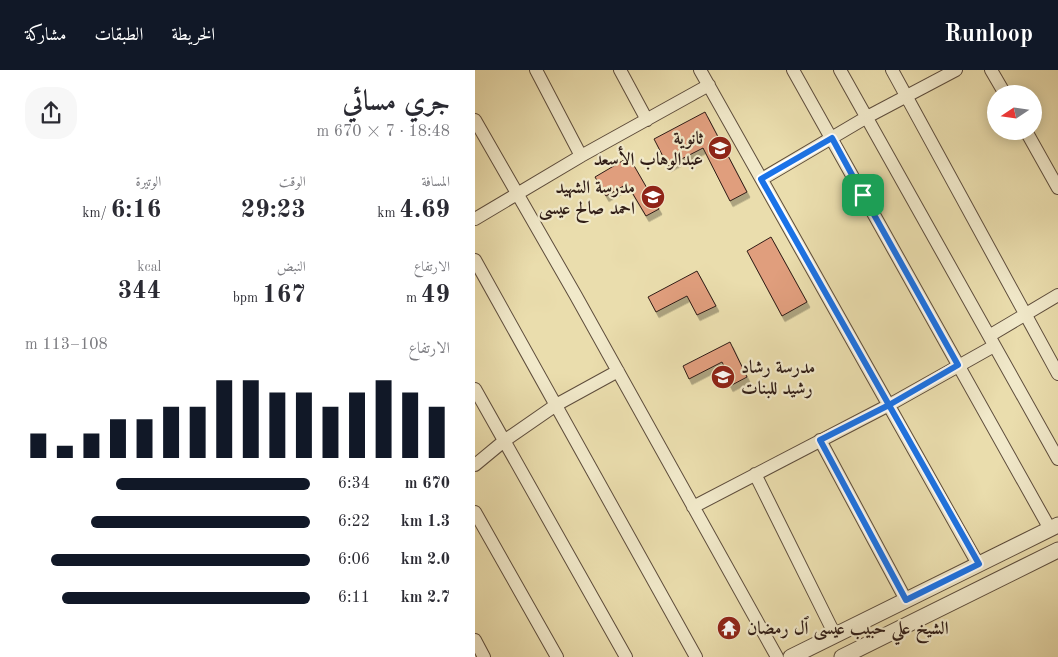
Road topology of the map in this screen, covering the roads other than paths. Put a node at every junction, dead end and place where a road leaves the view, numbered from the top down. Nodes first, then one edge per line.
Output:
1 (536, 70) edge
2 (620, 70) edge
3 (700, 70) edge
4 (793, 70) edge
5 (840, 70) edge
6 (892, 70) edge
7 (956, 70) edge
8 (991, 70) edge
9 (709, 85) junction
10 (1000, 85) edge
11 (906, 97) junction
12 (867, 118) junction
13 (475, 120) edge
14 (647, 120) junction
15 (832, 138) junction
16 (1031, 140) edge
17 (581, 156) junction
18 (761, 179) junction
19 (1058, 188) edge
20 (517, 193) junction
21 (475, 219) edge
22 (475, 260) edge
23 (1058, 294) edge
24 (1025, 314) junction
25 (992, 341) junction
26 (958, 365) junction
27 (618, 371) junction
28 (1058, 374) edge
29 (475, 389) edge
30 (556, 405) junction
31 (889, 405) junction
32 (820, 440) junction
33 (504, 441) junction
34 (1058, 459) edge
35 (475, 465) edge
36 (755, 474) junction
37 (693, 507) junction
38 (475, 512) edge
39 (1054, 527) edge
40 (1058, 550) edge
41 (979, 564) junction
42 (906, 600) junction
43 (835, 635) junction
44 (475, 640) edge
45 (815, 652) edge
46 (484, 657) edge
47 (557, 657) edge
48 (626, 657) edge
49 (696, 657) edge
50 (777, 657) edge
51 (791, 657) edge
52 (842, 657) edge

1 - 17 street
2 - 14 street
3 - 9 street
4 - 15 street
5 - 12 street
6 - 11 street
7 - 11 street
8 - 10 street
9 - 14 street
9 - 18 street
11 - 12 street
11 - 24 street
12 - 15 street
12 - 25 street
13 - 20 street
14 - 17 street
15 - 18 street
15 - 26 street
16 - 19 street
17 - 20 street
18 - 31 street
20 - 21 street
20 - 27 street
22 - 30 street
23 - 24 street
24 - 25 street
24 - 28 street
25 - 26 street
25 - 34 street
26 - 31 street
26 - 39 street
27 - 30 street
27 - 37 street
29 - 33 street
30 - 33 street
30 - 49 street
31 - 32 street
31 - 41 street
32 - 36 street
32 - 42 street
33 - 35 street
33 - 48 street
36 - 37 street
36 - 43 street
37 - 50 street
38 - 47 street
39 - 41 street
40 - 52 street
41 - 42 street
42 - 43 street
43 - 45 street
44 - 46 street
45 - 51 street

